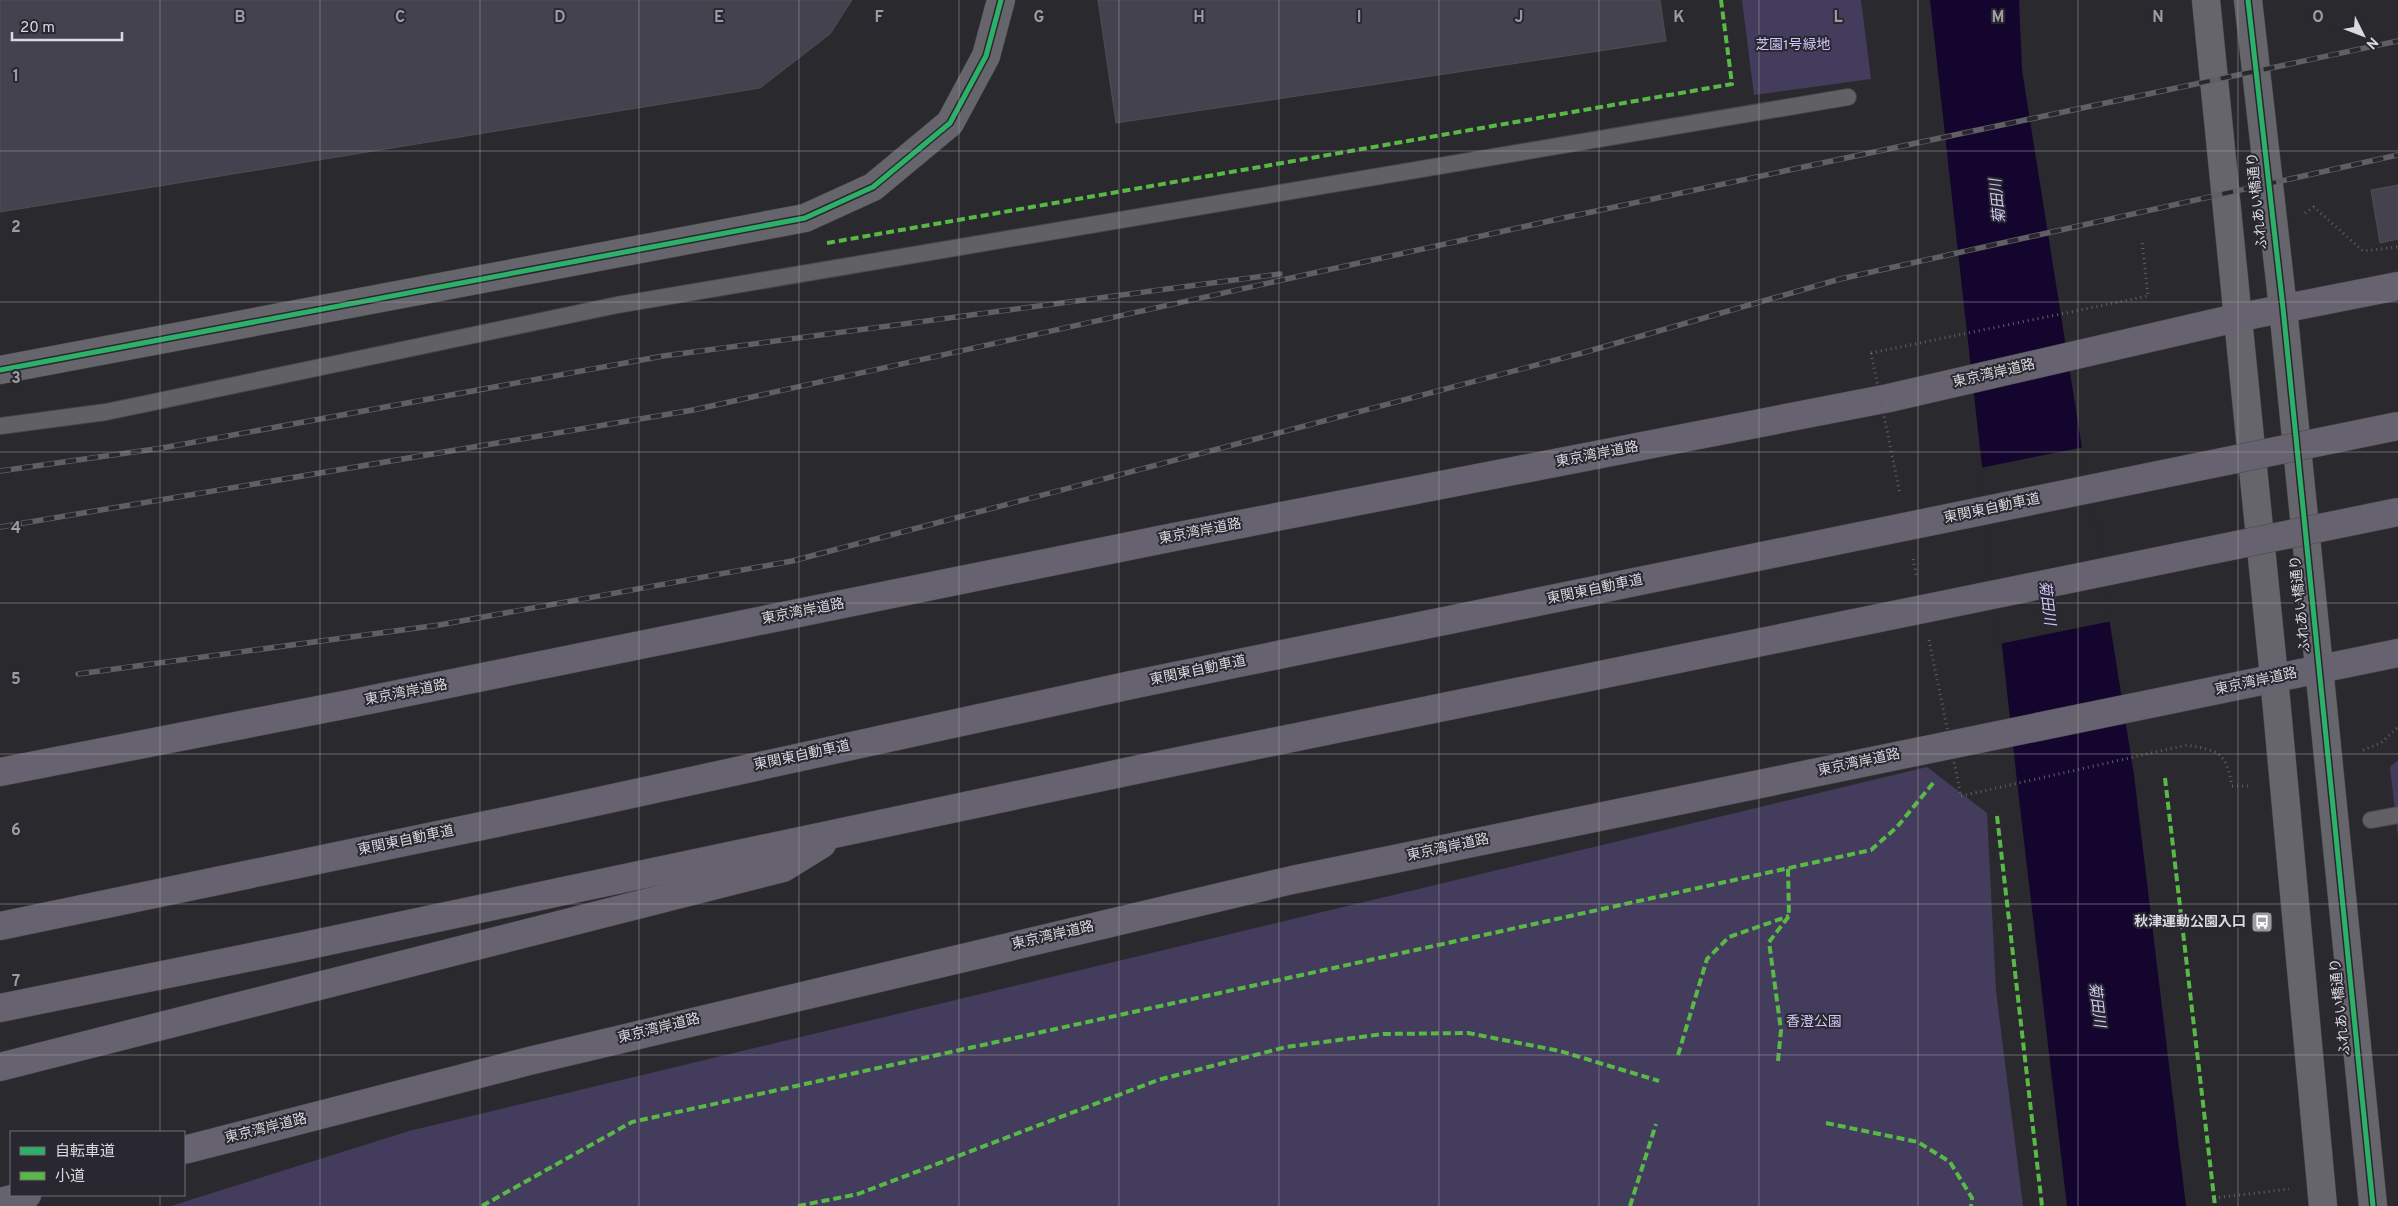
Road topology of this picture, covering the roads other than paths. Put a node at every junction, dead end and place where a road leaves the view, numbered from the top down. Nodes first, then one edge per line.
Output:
1 (1001, 0) edge
2 (2206, 0) edge
3 (2248, 0) edge
4 (1848, 97) dead end
5 (2398, 286) edge
6 (2283, 308) junction
7 (2236, 318) junction
8 (0, 370) edge
9 (0, 426) edge
10 (2398, 426) edge
11 (2398, 512) edge
12 (2398, 653) edge
13 (2319, 669) junction
14 (2274, 677) junction
15 (0, 772) edge
16 (2398, 815) edge
17 (2371, 820) dead end
18 (838, 834) junction
19 (0, 926) edge
20 (0, 1008) edge
21 (0, 1067) edge
22 (185, 1150) edge
23 (23, 1196) edge
24 (0, 1202) edge
25 (2322, 1206) edge
26 (2372, 1206) edge

1 - 8 street
2 - 7 street
3 - 6 street, ふれあい橋通り
4 - 9 lane
5 - 6 highway, 東京湾岸道路
6 - 7 highway, 東京湾岸道路
6 - 13 street, ふれあい橋通り
7 - 14 street
7 - 15 highway, 東京湾岸道路
10 - 19 highway, 東関東自動車道, bridge
11 - 18 highway, bridge
12 - 13 highway, 東京湾岸道路
13 - 14 highway, 東京湾岸道路
13 - 26 street, ふれあい橋通り
14 - 22 highway, 東京湾岸道路
14 - 25 street
16 - 17 lane
18 - 20 highway
18 - 21 highway
23 - 24 highway

